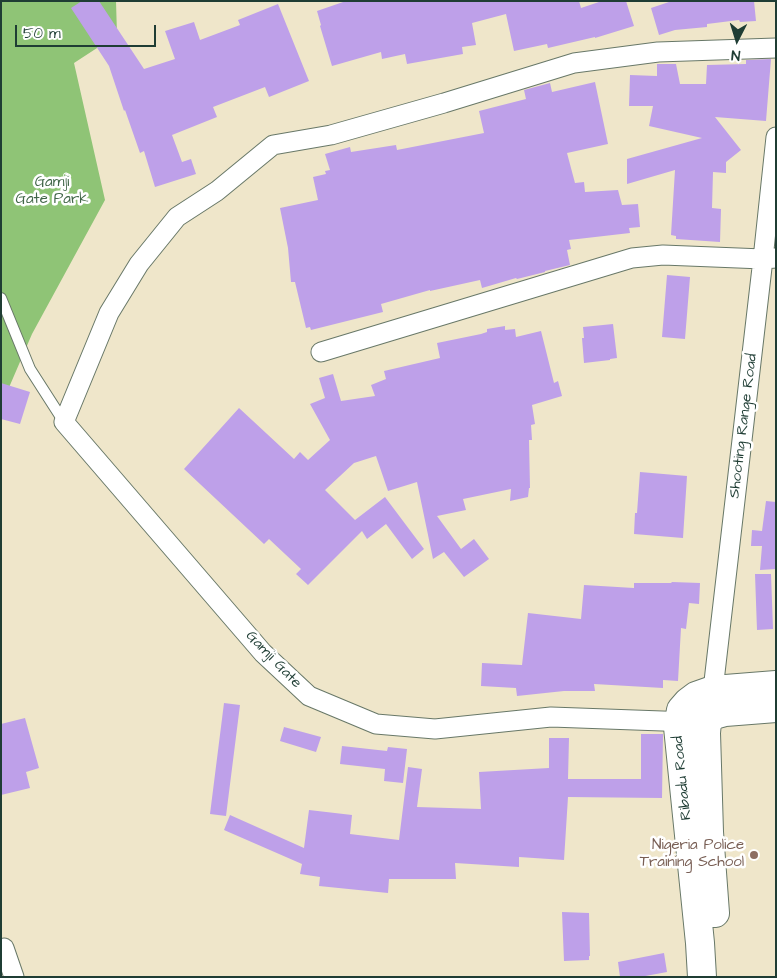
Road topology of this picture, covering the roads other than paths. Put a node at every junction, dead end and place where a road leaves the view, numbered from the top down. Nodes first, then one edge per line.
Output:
1 (776, 48) edge
2 (776, 137) edge
3 (770, 259) edge
4 (1, 298) edge
5 (321, 352) dead end
6 (64, 422) junction
7 (776, 685) edge
8 (776, 708) edge
9 (715, 710) junction
10 (678, 722) junction
11 (4, 948) dead end
12 (14, 977) edge
13 (702, 977) edge
14 (720, 977) edge

1 - 6 street
2 - 3 street, Shooting Range Road
3 - 5 street
3 - 9 street, Shooting Range Road
4 - 6 lane, Gamji Gate
6 - 10 street, Gamji Gate
7 - 9 main road, Ribadu Road
8 - 9 main road
9 - 10 main road, Ribadu Road
9 - 14 main road
10 - 13 main road, Ribadu Road
11 - 12 street

